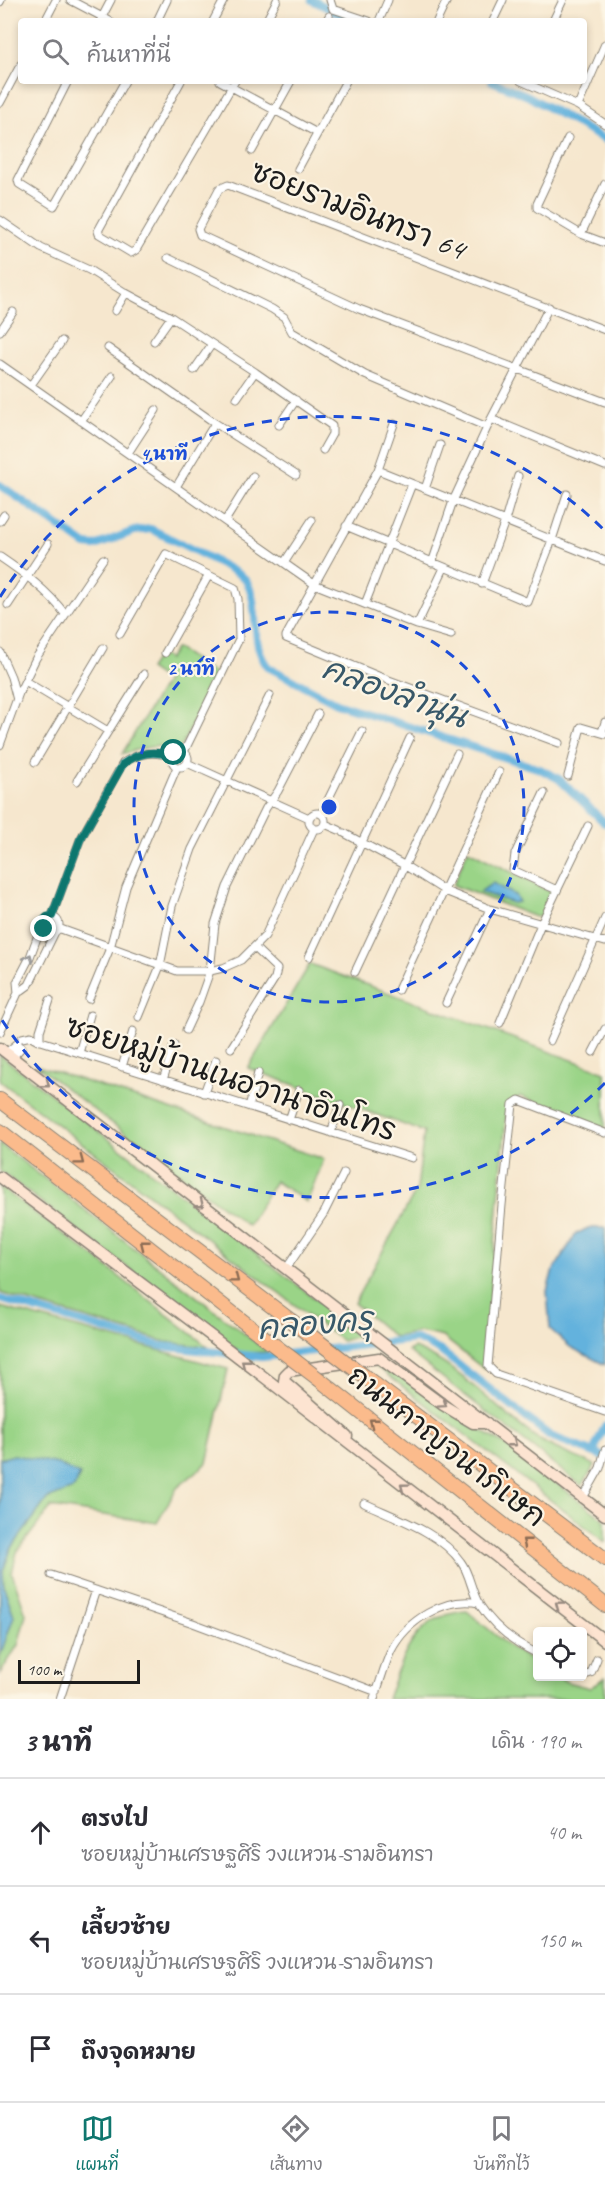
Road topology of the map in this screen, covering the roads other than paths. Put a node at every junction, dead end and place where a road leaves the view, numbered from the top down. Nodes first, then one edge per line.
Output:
1 (56, 0) edge
2 (70, 0) edge
3 (111, 0) edge
4 (167, 0) edge
5 (224, 0) edge
6 (277, 0) edge
7 (388, 0) edge
8 (447, 0) edge
9 (503, 0) edge
10 (563, 0) edge
11 (330, 1) edge
12 (47, 18) edge
13 (99, 18) edge
14 (102, 18) edge
15 (158, 18) edge
16 (215, 18) edge
17 (268, 18) edge
18 (360, 18) edge
19 (380, 18) edge
20 (438, 18) edge
21 (494, 18) edge
22 (554, 18) edge
23 (605, 44) edge
24 (18, 70) edge
25 (66, 84) edge
26 (123, 84) edge
27 (179, 84) edge
28 (234, 84) edge
29 (289, 84) edge
30 (344, 84) edge
31 (528, 84) edge
32 (0, 103) edge
33 (578, 106) junction
34 (274, 111) junction
35 (605, 124) edge
36 (317, 133) junction
37 (568, 138) dead end
38 (252, 151) dead end
39 (298, 169) dead end
40 (605, 184) edge
41 (0, 220) edge
42 (581, 234) junction
43 (605, 243) edge
44 (168, 258) dead end
45 (126, 293) junction
46 (549, 307) junction
47 (115, 311) dead end
48 (13, 312) dead end
49 (171, 317) junction
50 (605, 330) edge
51 (0, 331) edge
52 (62, 341) dead end
53 (154, 341) dead end
54 (212, 344) junction
55 (108, 348) dead end
56 (0, 364) edge
57 (516, 369) junction
58 (194, 370) dead end
59 (255, 372) junction
60 (112, 376) dead end
61 (31, 385) junction
62 (237, 398) dead end
63 (296, 400) junction
64 (605, 402) edge
65 (156, 410) dead end
66 (81, 421) junction
67 (215, 423) junction
68 (489, 423) junction
69 (394, 424) dead end
70 (279, 425) dead end
71 (440, 445) dead end
72 (323, 450) dead end
73 (128, 453) junction
74 (605, 466) edge
75 (378, 470) junction
76 (296, 475) dead end
77 (253, 476) dead end
78 (518, 476) dead end
79 (412, 484) junction
80 (176, 487) junction
81 (425, 489) junction
82 (567, 494) dead end
83 (453, 501) junction
84 (312, 520) dead end
85 (225, 521) junction
86 (505, 521) junction
87 (346, 526) junction
88 (552, 540) junction
89 (48, 544) dead end
90 (388, 544) junction
91 (0, 557) edge
92 (103, 559) dead end
93 (605, 561) edge
94 (284, 563) junction
95 (432, 563) junction
96 (444, 568) junction
97 (27, 575) junction
98 (209, 575) junction
99 (314, 584) junction
100 (482, 584) junction
101 (365, 604) junction
102 (8, 605) dead end
103 (65, 615) junction
104 (417, 625) junction
105 (120, 634) dead end
106 (451, 635) dead end
107 (103, 648) dead end
108 (0, 652) edge
109 (165, 653) dead end
110 (144, 674) dead end
111 (25, 681) junction
112 (270, 695) dead end
113 (17, 700) junction
114 (68, 707) junction
115 (318, 714) dead end
116 (605, 722) edge
117 (108, 731) junction
118 (362, 731) dead end
119 (603, 733) edge
120 (410, 738) dead end
121 (559, 743) dead end
122 (0, 745) edge
123 (184, 752) junction
124 (457, 753) dead end
125 (172, 756) junction
126 (35, 762) dead end
127 (187, 763) junction
128 (177, 767) junction
129 (499, 772) dead end
130 (568, 777) dead end
131 (77, 781) dead end
132 (227, 781) junction
133 (544, 793) dead end
134 (271, 801) junction
135 (321, 814) junction
136 (309, 818) junction
137 (325, 824) junction
138 (588, 826) dead end
139 (314, 829) junction
140 (362, 843) junction
141 (404, 865) junction
142 (558, 890) junction
143 (446, 891) junction
144 (490, 909) junction
145 (52, 916) junction
146 (605, 918) edge
147 (42, 924) junction
148 (541, 924) junction
149 (57, 930) junction
150 (595, 939) junction
151 (605, 942) edge
152 (110, 948) junction
153 (255, 948) junction
154 (309, 957) dead end
155 (160, 966) junction
156 (210, 971) junction
157 (355, 972) dead end
158 (398, 990) dead end
159 (18, 993) junction
160 (89, 999) dead end
161 (50, 1000) dead end
162 (446, 1003) dead end
163 (90, 1015) dead end
164 (139, 1017) dead end
165 (500, 1023) dead end
166 (605, 1029) edge
167 (186, 1030) dead end
168 (133, 1031) dead end
169 (0, 1032) edge
170 (39, 1040) junction
171 (550, 1041) dead end
172 (174, 1045) dead end
173 (231, 1048) dead end
174 (593, 1052) dead end
175 (6, 1053) edge
176 (79, 1053) junction
177 (216, 1060) dead end
178 (122, 1067) junction
179 (258, 1073) dead end
180 (163, 1080) junction
181 (299, 1090) dead end
182 (204, 1093) junction
183 (0, 1100) edge
184 (340, 1105) dead end
185 (249, 1107) junction
186 (289, 1120) junction
187 (0, 1131) edge
188 (605, 1132) edge
189 (331, 1133) junction
190 (411, 1158) dead end
191 (344, 1173) dead end
192 (0, 1177) edge
193 (285, 1269) junction
194 (605, 1412) edge
195 (488, 1423) junction
196 (605, 1451) edge
197 (369, 1460) junction
198 (583, 1498) junction
199 (364, 1503) dead end
200 (605, 1515) edge
201 (605, 1559) edge
202 (51, 1575) dead end
203 (96, 1590) junction
204 (479, 1603) junction
205 (605, 1605) edge
206 (605, 1641) edge
207 (533, 1652) edge
208 (597, 1659) dead end
209 (587, 1675) edge
210 (376, 1695) edge
211 (60, 1699) edge

1 - 12 street
2 - 13 street
3 - 14 street
4 - 15 street
5 - 16 street
6 - 17 street
7 - 19 street
8 - 20 street
9 - 21 street
10 - 22 street
11 - 18 street
23 - 33 street
24 - 32 street
25 - 26 street
27 - 28 street
28 - 34 street
29 - 34 street
30 - 36 street
31 - 33 street
33 - 35 street
34 - 36 street
34 - 38 street
36 - 39 street
37 - 42 street
40 - 42 street
41 - 45 street
42 - 43 street
44 - 68 street
45 - 47 street
45 - 49 street
46 - 50 street, ซอยรามอินทรา 64
46 - 57 street
46 - 57 street, ซอยรามอินทรา 64
48 - 51 street
49 - 53 street
49 - 54 street
52 - 61 street
54 - 58 street
54 - 59 street
55 - 67 street
56 - 61 street
57 - 64 street, ซอยรามอินทรา 64
57 - 68 street
59 - 62 street
59 - 63 street
60 - 66 street
61 - 66 street
63 - 70 street
63 - 72 street
65 - 73 street
66 - 73 street
67 - 76 street
67 - 80 street
68 - 74 street
68 - 83 street
69 - 75 street
71 - 81 street
73 - 80 street
75 - 79 street
75 - 87 street
77 - 85 street
78 - 86 street
79 - 81 street
79 - 90 street
80 - 85 street
81 - 83 street
82 - 88 street
83 - 86 street
83 - 95 street
84 - 94 street
85 - 94 street
86 - 88 street
86 - 100 street
87 - 90 street
87 - 99 street
88 - 93 street
88 - 100 street
89 - 97 street
90 - 95 street
90 - 101 street
91 - 97 street
92 - 103 street
94 - 99 street
95 - 96 street
96 - 100 street
96 - 104 street
97 - 102 street
97 - 103 street
98 - 105 street
98 - 109 street
98 - 123 street
99 - 101 street
99 - 121 street
101 - 104 street
103 - 111 street
104 - 106 street
107 - 114 street
108 - 113 street
110 - 117 street
111 - 113 street
111 - 114 street
112 - 132 street
113 - 122 street
114 - 117 street
114 - 126 street
115 - 134 street
116 - 119 street
117 - 131 street
118 - 135 street
119 - 130 street
120 - 140 street
123 - 125 street
123 - 127 street
124 - 141 street
125 - 128 street
125 - 145 street
127 - 128 street
127 - 132 street
128 - 152 street
129 - 143 street
132 - 134 street
132 - 155 street
133 - 142 street
134 - 136 street
134 - 156 street
135 - 136 street
135 - 137 street
136 - 139 street
137 - 139 street
137 - 140 street
138 - 142 street
139 - 153 street
140 - 141 street
140 - 154 street
141 - 143 street
141 - 157 street
142 - 148 street
143 - 144 street
143 - 158 street
144 - 148 street
144 - 162 street
145 - 147 street
145 - 149 street
146 - 150 street
147 - 149 street
159 -> 147 street
148 - 150 street
148 - 165 street
149 - 152 street
149 - 159 street
150 - 151 street
150 - 171 street
152 - 155 street
152 - 160 street
153 - 156 street
153 - 173 street
155 - 156 street
155 - 164 street
156 - 167 street
159 - 169 street
161 - 170 street
163 - 176 street
166 - 174 street
168 - 178 street
170 - 175 street, ซอยหมู่บ้านเนอวานาอินโทร
170 - 176 street, ซอยหมู่บ้านเนอวานาอินโทร
172 - 180 street
175 -> 193 main road
176 - 178 street, ซอยหมู่บ้านเนอวานาอินโทร
177 - 182 street
178 - 180 street, ซอยหมู่บ้านเนอวานาอินโทร
179 - 185 street
180 - 182 street, ซอยหมู่บ้านเนอวานาอินโทร
181 - 186 street
182 - 185 street, ซอยหมู่บ้านเนอวานาอินโทร
183 -> 201 highway, ถนนกาญจนาภิเษก, bridge
184 - 189 street
185 - 186 street, ซอยหมู่บ้านเนอวานาอินโทร
186 - 189 street, ซอยหมู่บ้านเนอวานาอินโทร
205 -> 187 highway, ถนนกาญจนาภิเษก, bridge
188 - 194 street
189 - 190 street, ซอยหมู่บ้านเนอวานาอินโทร
191 - 193 street
197 -> 192 main road
193 - 195 main road
197 -> 195 main road
195 -> 198 main road
196 - 198 street
206 -> 197 main road
198 - 200 main road
199 - 204 street
202 - 203 street
203 - 210 street
203 - 211 street
204 - 207 street
204 - 210 street
208 - 209 street

